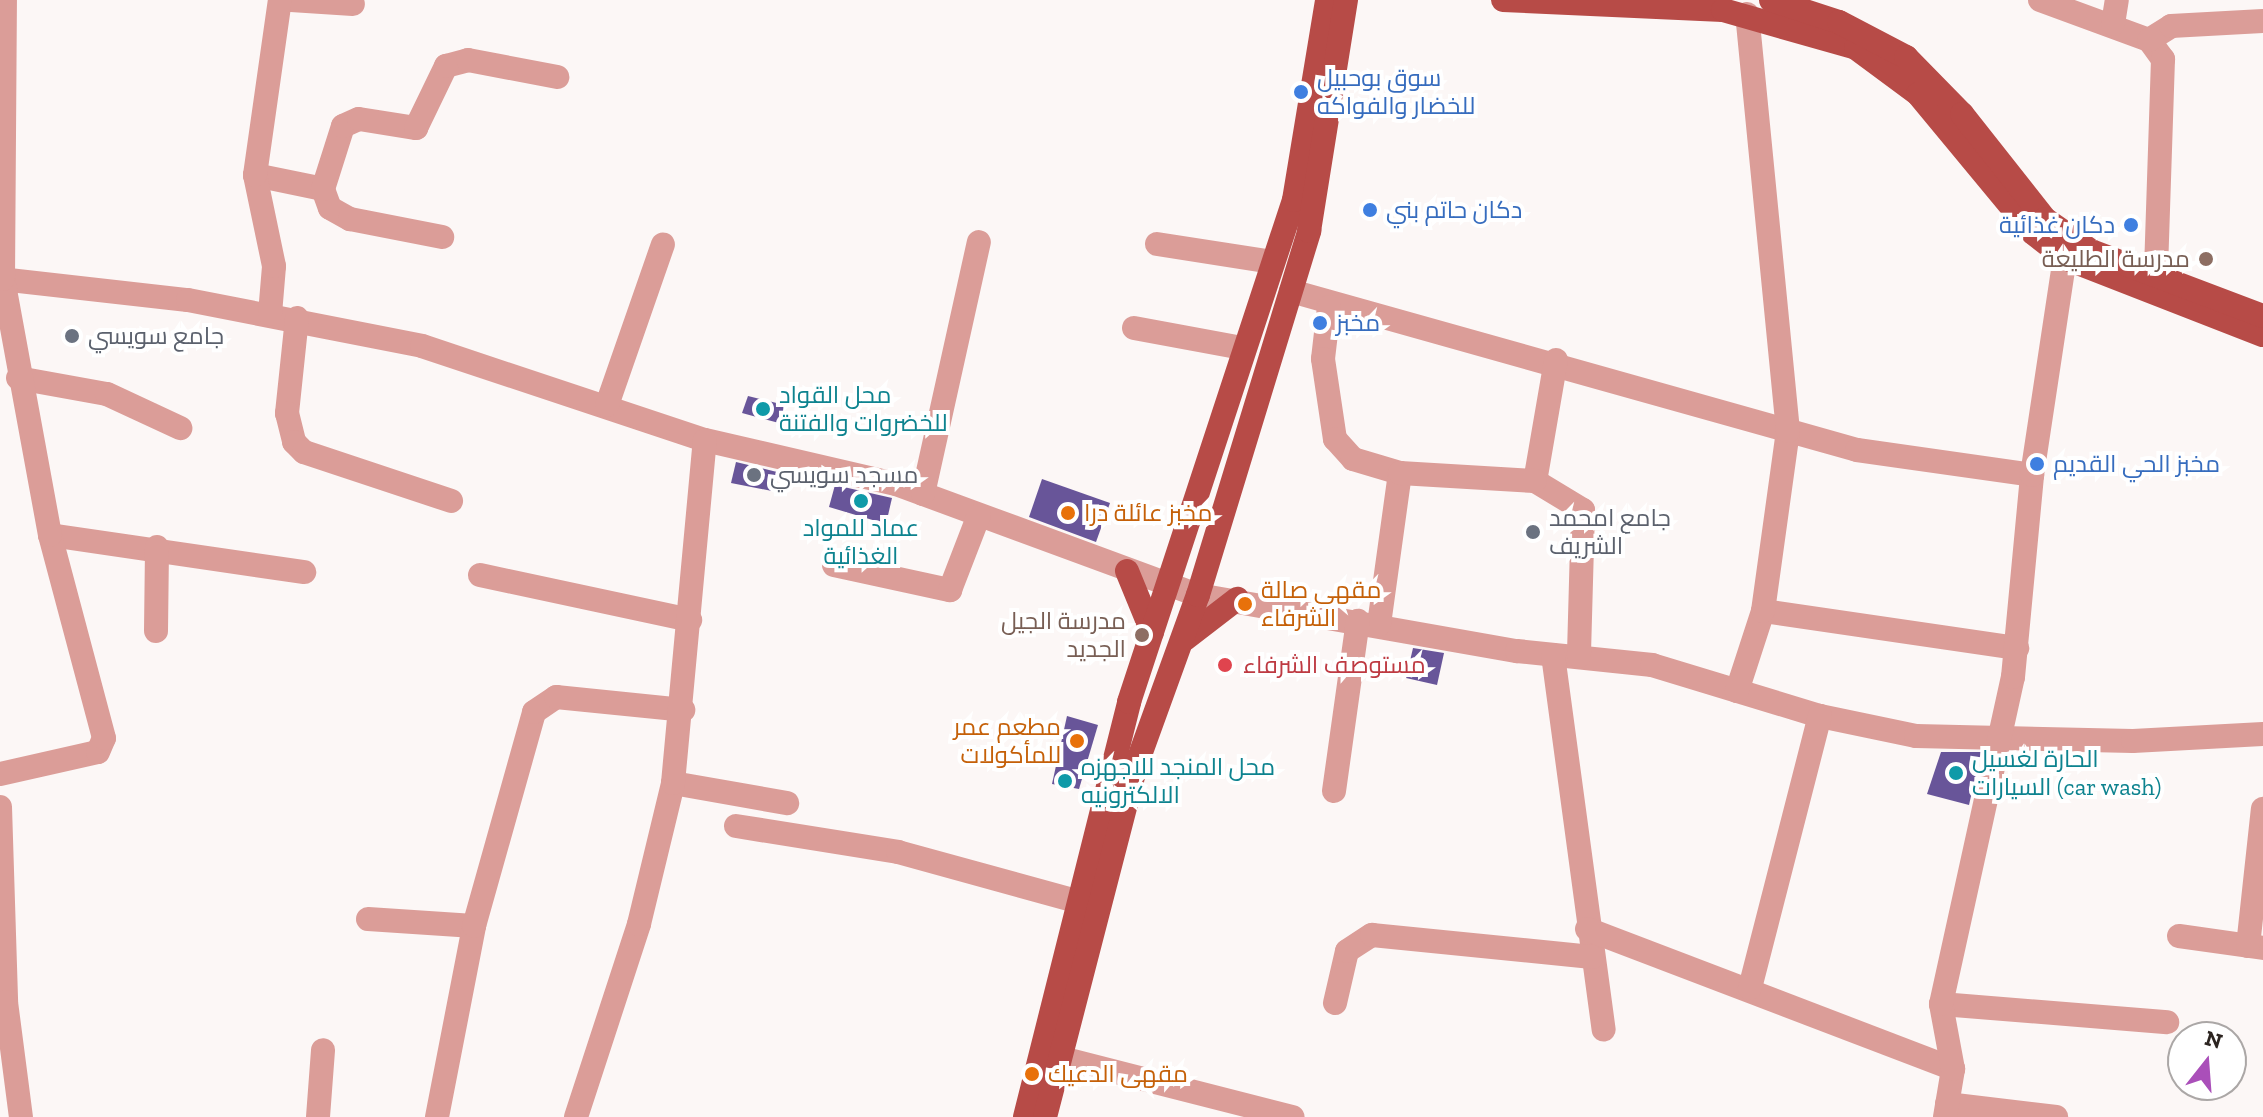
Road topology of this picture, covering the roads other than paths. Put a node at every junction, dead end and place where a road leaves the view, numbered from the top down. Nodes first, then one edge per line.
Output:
1 (5, 0) edge
2 (280, 0) edge
3 (291, 0) edge
4 (1327, 0) edge
5 (1346, 0) edge
6 (1503, 0) edge
7 (1771, 0) edge
8 (2040, 0) edge
9 (353, 4) dead end
10 (2115, 12) edge
11 (1747, 14) junction
12 (2252, 15) edge
13 (2149, 40) junction
14 (557, 77) dead end
15 (255, 175) junction
16 (323, 189) junction
17 (442, 237) dead end
18 (979, 242) dead end
19 (663, 244) dead end
20 (1157, 244) dead end
21 (2070, 249) junction
22 (1272, 262) junction
23 (2156, 275) junction
24 (1, 279) edge
25 (1291, 291) junction
26 (1329, 307) junction
27 (270, 314) junction
28 (2263, 316) edge
29 (297, 318) junction
30 (1134, 328) dead end
31 (2263, 335) edge
32 (1242, 348) junction
33 (1556, 360) junction
34 (18, 378) junction
35 (607, 405) junction
36 (180, 428) dead end
37 (1788, 431) junction
38 (705, 440) junction
39 (1400, 473) junction
40 (2032, 475) junction
41 (1535, 481) junction
42 (923, 494) junction
43 (451, 501) dead end
44 (979, 515) junction
45 (50, 535) junction
46 (157, 547) junction
47 (834, 565) dead end
48 (1127, 571) junction
49 (304, 572) dead end
50 (480, 575) dead end
51 (1168, 587) junction
52 (1198, 595) junction
53 (1237, 599) junction
54 (1763, 611) junction
55 (690, 620) junction
56 (1368, 623) junction
57 (156, 631) dead end
58 (1152, 632) junction
59 (1179, 647) junction
60 (2017, 648) junction
61 (1553, 655) junction
62 (1579, 656) junction
63 (1737, 691) junction
64 (683, 710) junction
65 (1820, 716) junction
66 (2263, 734) edge
67 (1999, 740) junction
68 (0, 774) edge
69 (673, 783) junction
70 (1334, 791) dead end
71 (787, 803) dead end
72 (0, 807) edge
73 (2263, 809) edge
74 (736, 826) dead end
75 (1079, 902) junction
76 (368, 919) dead end
77 (474, 926) junction
78 (1587, 929) junction
79 (2179, 936) dead end
80 (2255, 947) edge
81 (1592, 957) junction
82 (1750, 988) junction
83 (3, 1001) edge
84 (1335, 1003) dead end
85 (1941, 1004) junction
86 (2167, 1022) dead end
87 (1604, 1030) dead end
88 (323, 1050) dead end
89 (1061, 1058) junction
90 (1953, 1069) junction
91 (1946, 1111) edge
92 (21, 1117) edge
93 (318, 1117) edge
94 (437, 1117) edge
95 (576, 1117) edge
96 (1025, 1117) edge
97 (1045, 1117) edge
98 (1293, 1117) edge
99 (2056, 1117) edge

1 - 24 street
2 - 15 street
3 - 9 street
4 - 22 main road
5 - 25 main road
6 - 11 main road
7 - 21 main road
8 - 10 street
10 - 13 street
11 - 21 main road
11 - 37 street
12 - 13 street
13 - 23 street
14 - 16 street
15 - 16 street
15 - 27 street
16 - 17 street
18 - 42 street
19 - 35 street
20 - 22 street
21 - 23 main road
21 - 31 main road
21 - 40 street
22 - 32 main road
23 - 28 main road
24 - 27 street
24 - 34 street
25 - 26 street
25 - 52 main road
26 - 33 street
26 - 39 street
27 - 29 street
29 - 35 street
29 - 43 street
30 - 32 street
32 - 51 main road
33 - 37 street
33 - 41 street
34 - 36 street
34 - 45 street
35 - 38 street
37 - 40 street
37 - 54 street
38 - 42 street
38 - 55 street
39 - 41 street
39 - 56 street
40 - 60 street
41 - 62 street
42 - 44 street
44 - 47 street
44 - 48 street
45 - 46 street
45 - 68 street
46 - 49 street
46 - 57 street
48 - 51 street
48 - 58 main road
50 - 55 street
51 - 52 street
51 - 58 main road
52 - 53 street
52 - 59 main road
53 - 56 street
53 - 59 main road
54 - 60 street
54 - 63 street
55 - 64 street
56 - 61 street
56 - 70 street
58 - 75 main road
59 - 89 main road
60 - 67 street
61 - 62 street
61 - 78 street
62 - 63 street
63 - 65 street
64 - 69 street
64 - 77 street
65 - 67 street
65 - 82 street
66 - 67 street
67 - 85 street
69 - 71 street
69 - 95 street
72 - 83 street
73 - 80 street
74 - 75 street
75 - 96 main road
76 - 77 street
77 - 94 street
78 - 81 street
78 - 82 street
79 - 80 street
81 - 84 street
81 - 87 street
82 - 90 street
83 - 92 street
85 - 86 street
85 - 90 street
88 - 93 street
89 - 97 main road
89 - 98 street
90 - 91 street
91 - 99 street

